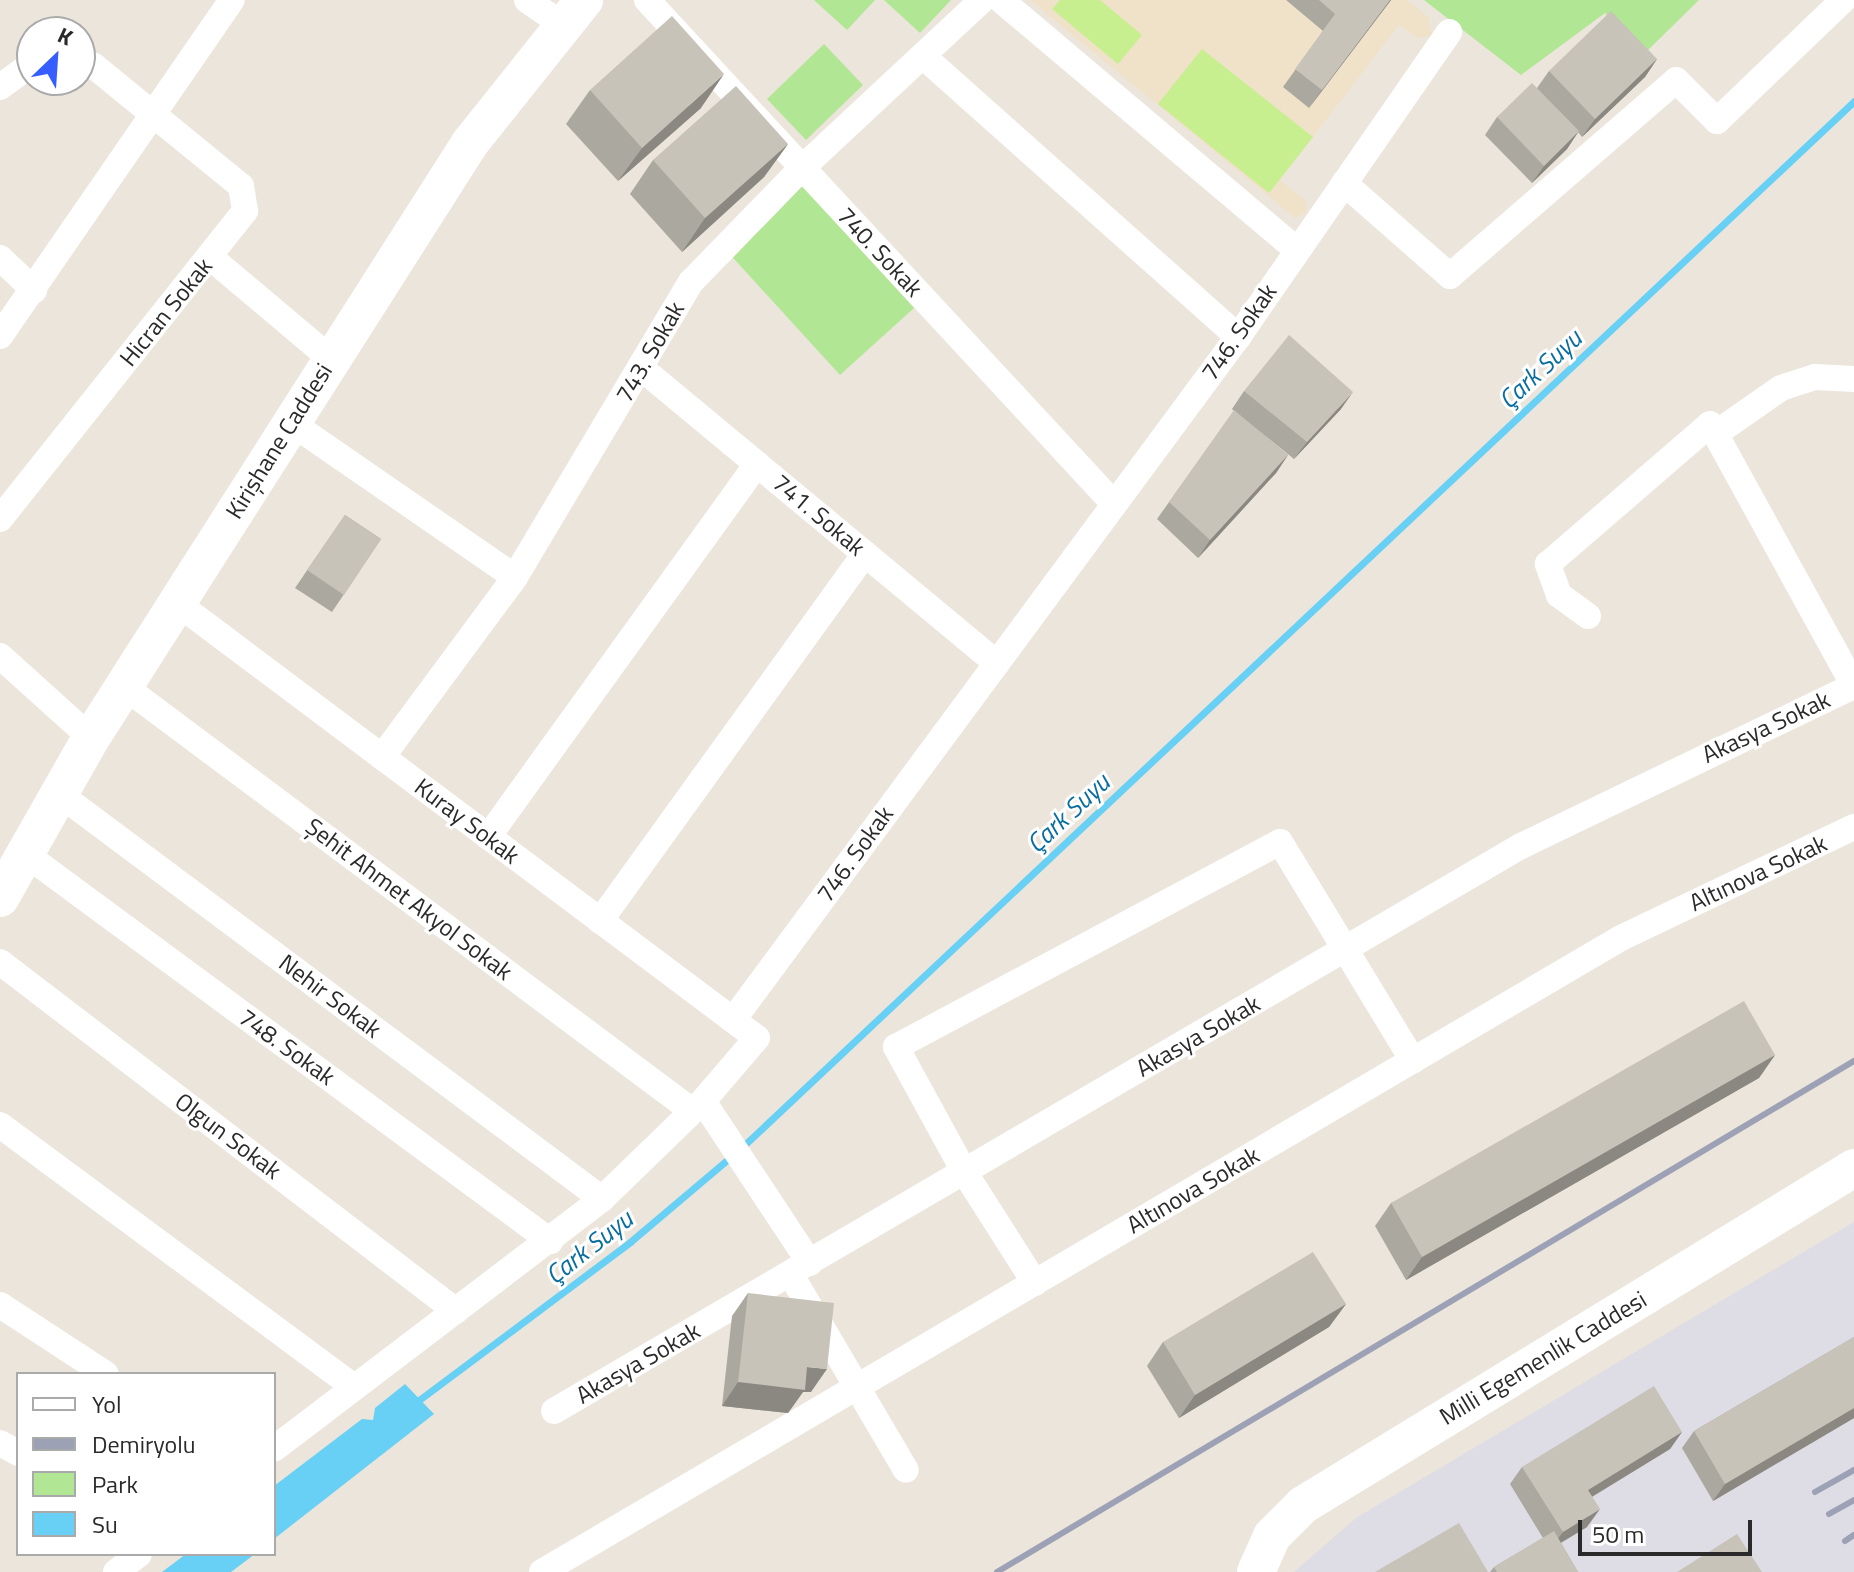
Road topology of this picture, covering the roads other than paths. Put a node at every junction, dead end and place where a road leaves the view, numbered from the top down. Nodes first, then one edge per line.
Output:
1 (232, 0) edge
2 (527, 0) edge
3 (647, 0) edge
4 (982, 0) edge
5 (1001, 0) edge
6 (1843, 0) edge
7 (573, 12) edge
8 (1449, 32) dead end
9 (924, 57) junction
10 (96, 68) edge
11 (156, 114) junction
12 (802, 168) junction
13 (1344, 183) junction
14 (1296, 249) junction
15 (210, 257) junction
16 (0, 258) edge
17 (34, 290) junction
18 (0, 336) edge
19 (1238, 337) junction
20 (331, 359) junction
21 (640, 367) junction
22 (1854, 379) edge
23 (290, 422) junction
24 (1715, 434) junction
25 (757, 464) junction
26 (1114, 504) junction
27 (0, 519) edge
28 (865, 554) junction
29 (515, 577) junction
30 (177, 603) junction
31 (1588, 616) dead end
32 (0, 656) edge
33 (997, 663) junction
34 (1854, 686) edge
35 (126, 688) junction
36 (91, 738) junction
37 (382, 757) junction
38 (58, 793) junction
39 (1854, 827) edge
40 (488, 837) junction
41 (9, 874) edge
42 (600, 921) junction
43 (1348, 948) junction
44 (0, 962) edge
45 (733, 1020) junction
46 (1413, 1061) junction
47 (702, 1108) junction
48 (0, 1125) edge
49 (1854, 1168) edge
50 (965, 1173) junction
51 (1854, 1197) edge
52 (602, 1199) junction
53 (550, 1241) junction
54 (800, 1269) junction
55 (1035, 1283) junction
56 (0, 1305) edge
57 (456, 1311) junction
58 (103, 1372) edge
59 (351, 1385) junction
60 (855, 1389) junction
61 (554, 1411) dead end
62 (276, 1447) edge
63 (906, 1470) dead end
64 (136, 1556) edge
65 (116, 1572) edge
66 (542, 1572) edge
67 (1256, 1572) edge
68 (1267, 1572) edge

1 - 11 street
2 - 7 street
3 - 12 street, 740. Sokak
4 - 9 street, 743. Sokak
5 - 14 street
6 - 13 street
7 - 20 main road, Kirişhane Caddesi
8 - 13 street, 746. Sokak
9 - 12 street, 743. Sokak
9 - 19 street
10 - 11 street, Hicran Sokak
11 - 15 street, Hicran Sokak
11 - 17 street
12 - 21 street, 743. Sokak
12 - 26 street, 740. Sokak
13 - 14 street, 746. Sokak
14 - 19 street, 746. Sokak
15 - 20 street
15 - 27 street, Hicran Sokak
16 - 17 street
17 - 18 street
19 - 26 street, 746. Sokak
20 - 23 main road, Kirişhane Caddesi
21 - 25 street, 741. Sokak
21 - 29 street, 743. Sokak
22 - 24 street
23 - 29 street
23 - 30 main road, Kirişhane Caddesi
24 - 31 street
24 - 34 street
25 - 28 street, 741. Sokak
25 - 40 street
26 - 33 street, 746. Sokak
28 - 33 street, 741. Sokak
28 - 42 street
29 - 37 street, 743. Sokak
30 - 35 main road, Kirişhane Caddesi
30 - 37 street, Kuray Sokak
32 - 36 street
33 - 45 street, 746. Sokak
34 - 43 street, Akasya Sokak
35 - 36 main road, Kirişhane Caddesi
35 - 47 street, Şehit Ahmet Akyol Sokak
36 - 38 main road, Kirişhane Caddesi
37 - 40 street, Kuray Sokak
38 - 41 main road, Kirişhane Caddesi
38 - 52 street, Nehir Sokak
39 - 46 street, Altınova Sokak
40 - 42 street, Kuray Sokak
41 - 53 street, 748. Sokak
42 - 45 street, Kuray Sokak
43 - 46 street
43 - 50 street, Akasya Sokak
43 - 50 street
44 - 57 street, Olgun Sokak
45 - 47 street, Kuray Sokak
46 - 55 street, Altınova Sokak
47 - 52 street
47 - 54 street, Şehit Ahmet Akyol Sokak
48 - 59 street
49 - 67 main road, Milli Egemenlik Caddesi
50 - 54 street, Akasya Sokak
50 - 55 street
51 - 68 main road, Milli Egemenlik Caddesi
52 - 53 street
53 - 57 street
54 - 60 street, Şehit Ahmet Akyol Sokak
54 - 61 street, Akasya Sokak
55 - 60 street, Altınova Sokak
56 - 58 street
57 - 59 street
59 - 62 street
60 - 63 street, Şehit Ahmet Akyol Sokak
60 - 66 street, Altınova Sokak
64 - 65 street

